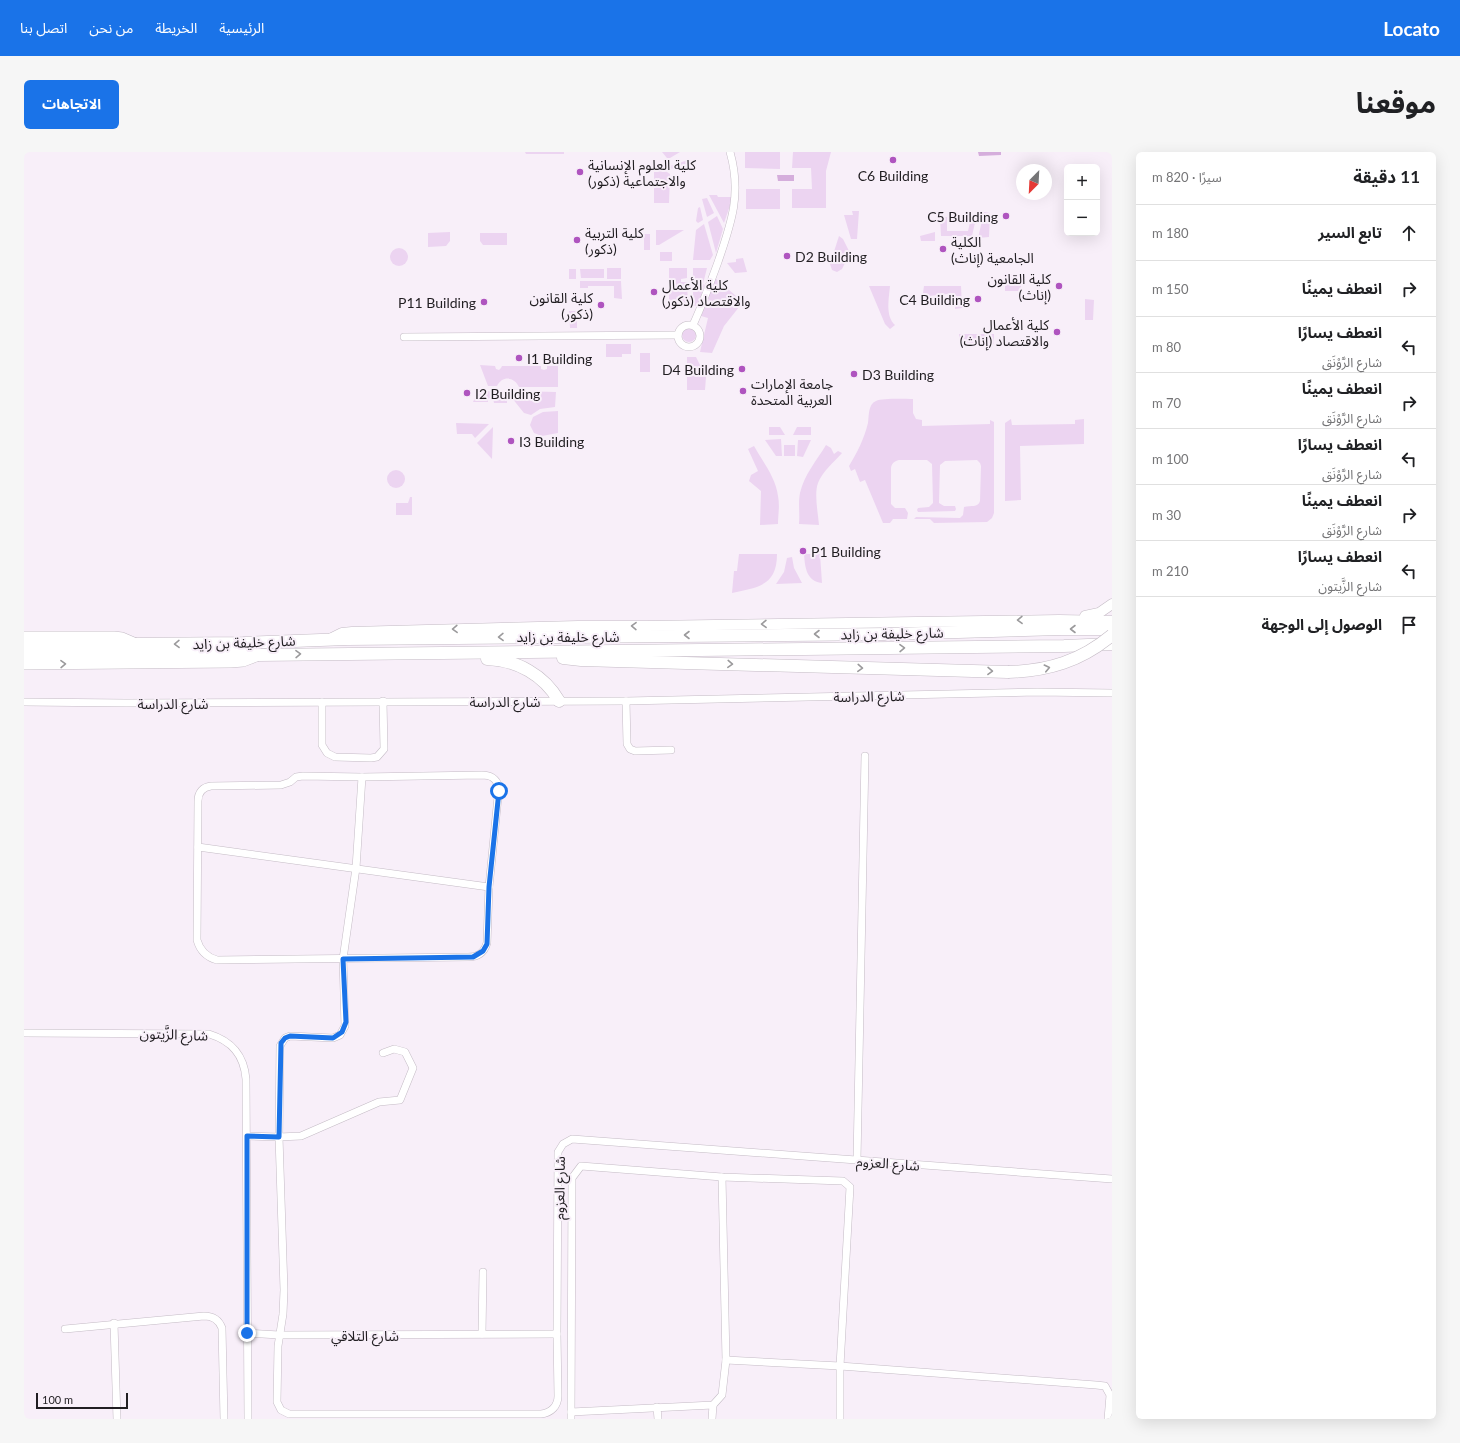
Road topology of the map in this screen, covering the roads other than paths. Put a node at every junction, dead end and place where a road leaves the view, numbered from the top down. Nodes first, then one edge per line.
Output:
1 (730, 152) edge
2 (693, 325) junction
3 (678, 335) junction
4 (404, 337) dead end
5 (1112, 604) edge
6 (1059, 620) junction
7 (1112, 621) edge
8 (1112, 629) edge
9 (1112, 635) edge
10 (24, 637) edge
11 (328, 640) junction
12 (136, 644) junction
13 (1112, 644) edge
14 (24, 645) edge
15 (438, 652) junction
16 (554, 652) junction
17 (24, 655) edge
18 (259, 655) junction
19 (24, 664) edge
20 (1112, 693) edge
21 (383, 701) junction
22 (559, 701) junction
23 (626, 701) junction
24 (24, 702) edge
25 (322, 702) junction
26 (671, 750) dead end
27 (865, 756) dead end
28 (362, 777) junction
29 (198, 847) junction
30 (356, 868) junction
31 (489, 887) junction
32 (343, 959) junction
33 (24, 1033) edge
34 (383, 1053) dead end
35 (247, 1136) junction
36 (279, 1137) junction
37 (857, 1160) junction
38 (722, 1177) junction
39 (1112, 1179) edge
40 (483, 1272) dead end
41 (114, 1323) junction
42 (65, 1329) dead end
43 (247, 1333) junction
44 (482, 1334) junction
45 (557, 1334) junction
46 (280, 1335) junction
47 (726, 1360) junction
48 (840, 1366) junction
49 (713, 1404) junction
50 (657, 1407) junction
51 (571, 1415) edge
52 (117, 1419) edge
53 (224, 1419) edge
54 (248, 1419) edge
55 (658, 1419) edge
56 (712, 1419) edge
57 (840, 1419) edge
58 (1108, 1419) edge

1 - 2 street
2 - 3 street
2 - 3 street
3 - 4 street
5 - 6 street
6 - 7 street
6 -> 11 street
8 -> 11 highway, شارع خليفة بن زايد
16 -> 9 highway, bridge
10 - 12 main road
11 -> 12 highway, شارع خليفة بن زايد
12 - 14 highway, شارع خليفة بن زايد
16 -> 13 highway, شارع خليفة بن زايد
15 - 16 highway, شارع خليفة بن زايد
18 -> 15 highway, شارع خليفة بن زايد
15 - 22 highway
17 - 18 highway, شارع خليفة بن زايد
19 -> 18 main road
20 - 23 street, شارع الدراسة
21 - 22 street, شارع الدراسة
21 - 25 street, شارع الدراسة
21 - 25 street
22 - 23 street, شارع الدراسة
23 - 26 street
24 - 25 street, شارع الدراسة
27 - 37 street
28 - 29 street
28 - 30 street
28 - 31 street
29 - 30 street
29 - 32 street
30 - 31 street
30 - 32 street
31 - 32 street
32 - 36 street, شارع العزوم
33 - 35 street, شارع الزَّيتون
34 - 36 street
35 - 36 street
35 - 43 street, شارع الزَّيتون
36 - 46 street, شارع العزوم
37 - 39 street, شارع العزوم
37 - 45 street, شارع العزوم
38 - 47 street
38 - 48 street
38 - 51 street
40 - 44 street
41 - 42 street
41 - 52 street
41 - 53 street
43 - 46 street, شارع التلاقي
43 - 54 street, شارع الزَّيتون
44 - 45 street, شارع التلاقي
44 - 46 street, شارع التلاقي
45 - 46 street, شارع العزوم
47 - 48 street
47 - 49 street
48 - 57 street
48 - 58 street
49 - 50 street
49 - 56 street
50 - 51 street
50 - 55 street

